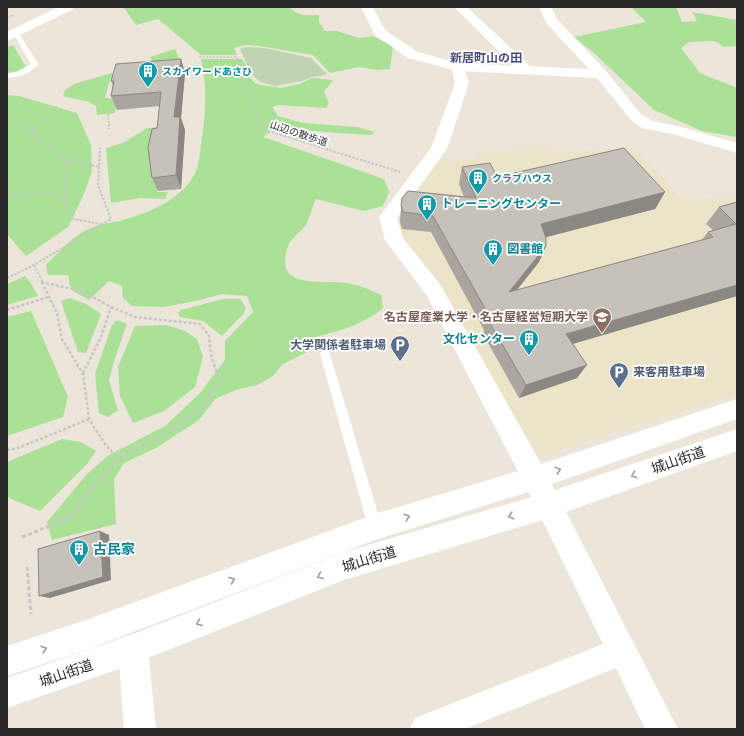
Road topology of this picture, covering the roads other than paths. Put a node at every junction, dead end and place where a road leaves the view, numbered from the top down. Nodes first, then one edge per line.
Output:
1 (68, 7) edge
2 (367, 7) edge
3 (460, 7) edge
4 (545, 7) edge
5 (12, 35) edge
6 (458, 67) junction
7 (527, 71) junction
8 (601, 74) junction
9 (7, 76) edge
10 (737, 148) edge
11 (325, 354) dead end
12 (737, 409) edge
13 (737, 440) edge
14 (535, 478) junction
15 (549, 505) junction
16 (375, 527) junction
17 (133, 649) junction
18 (622, 651) junction
19 (7, 661) edge
20 (7, 693) edge
21 (140, 729) edge
22 (426, 729) edge
23 (662, 729) edge

1 - 5 street
2 - 6 street
3 - 7 street
4 - 8 street
5 - 9 lane
6 - 7 street
6 - 14 street
7 - 8 street
8 - 10 street
11 - 16 lane
14 -> 12 street
13 -> 15 street, 城山街道
14 - 15 street
16 -> 14 street
15 -> 17 street, 城山街道
15 - 18 street
19 -> 16 street
17 - 20 street, 城山街道
17 - 21 street
18 - 22 street
18 - 23 street

